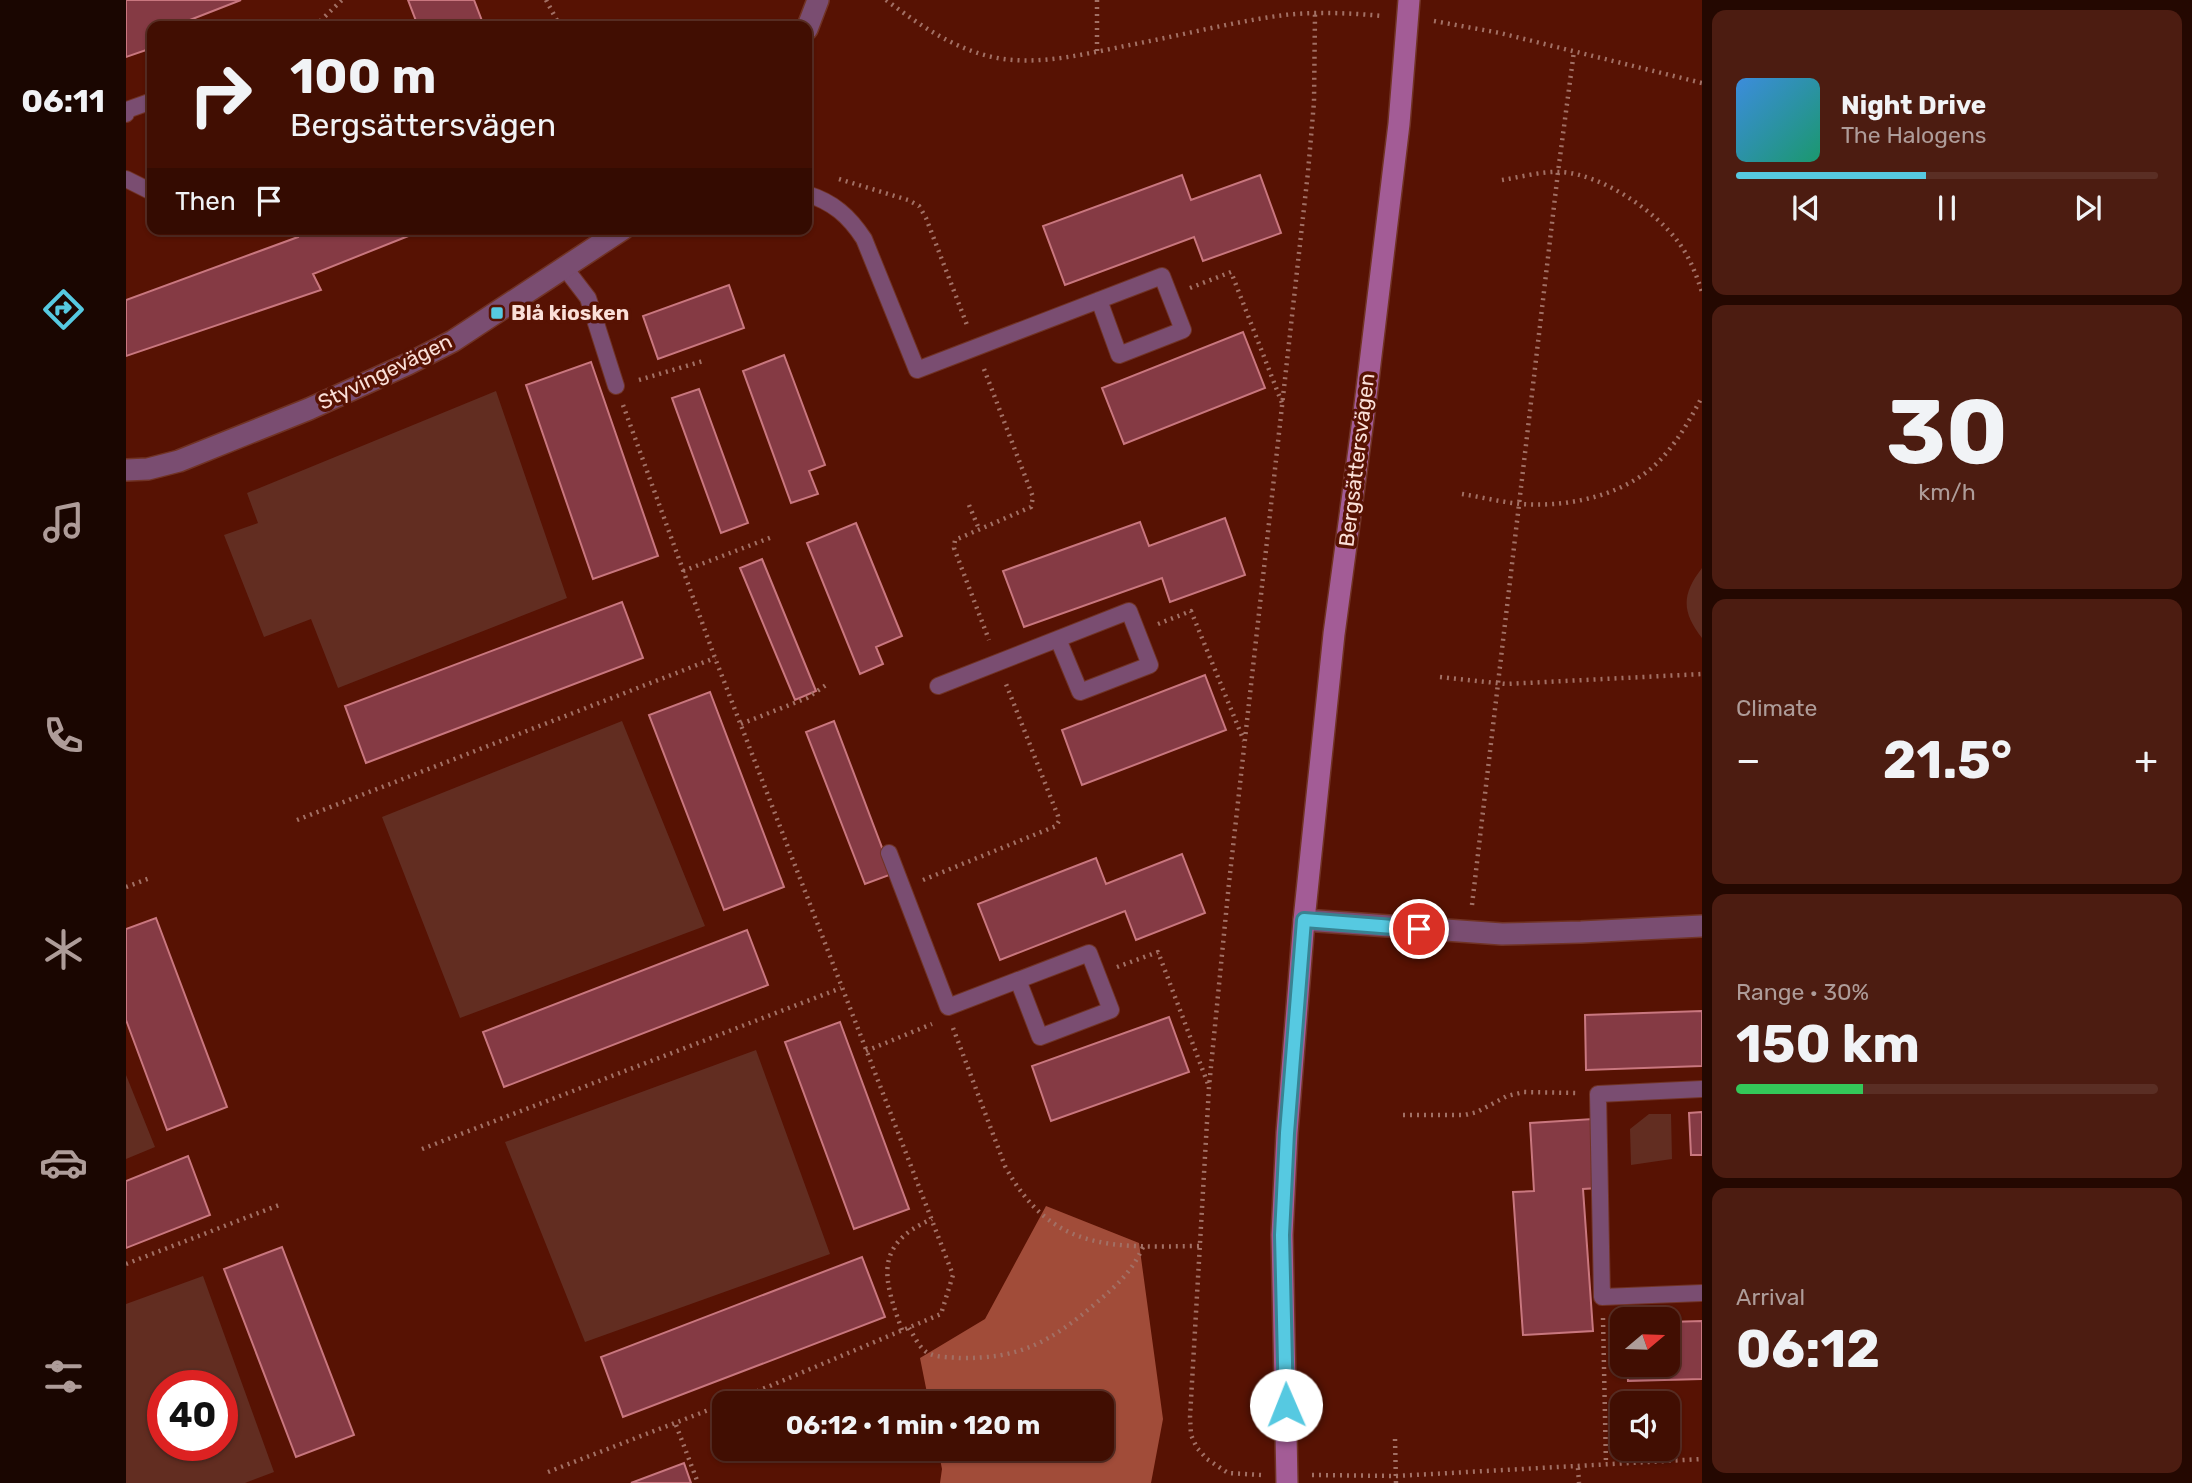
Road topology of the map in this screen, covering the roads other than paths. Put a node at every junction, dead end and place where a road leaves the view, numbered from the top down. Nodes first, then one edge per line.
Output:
1 (818, 0) edge
2 (1409, 9) edge
3 (810, 21) edge
4 (147, 103) edge
5 (126, 114) edge
6 (126, 179) edge
7 (147, 190) edge
8 (812, 195) edge
9 (615, 235) edge
10 (565, 268) junction
11 (1099, 300) junction
12 (616, 386) road end
13 (126, 470) edge
14 (1058, 639) junction
15 (938, 686) dead end
16 (890, 853) dead end
17 (1304, 920) junction
18 (1702, 926) edge
19 (1018, 980) junction
20 (1702, 1089) edge
21 (1702, 1293) edge
22 (1287, 1483) edge

1 - 3 street
2 - 17 street, Bergsättersvägen
4 - 5 lane
6 - 7 lane
8 - 11 lane
9 - 10 street, Styvingevägen
10 - 12 lane
10 - 13 street, Styvingevägen
11 - 11 lane
14 - 14 lane
14 - 15 lane
16 - 19 lane
17 - 18 street
17 - 22 street, Bergsättersvägen
19 - 19 lane
20 - 21 lane

